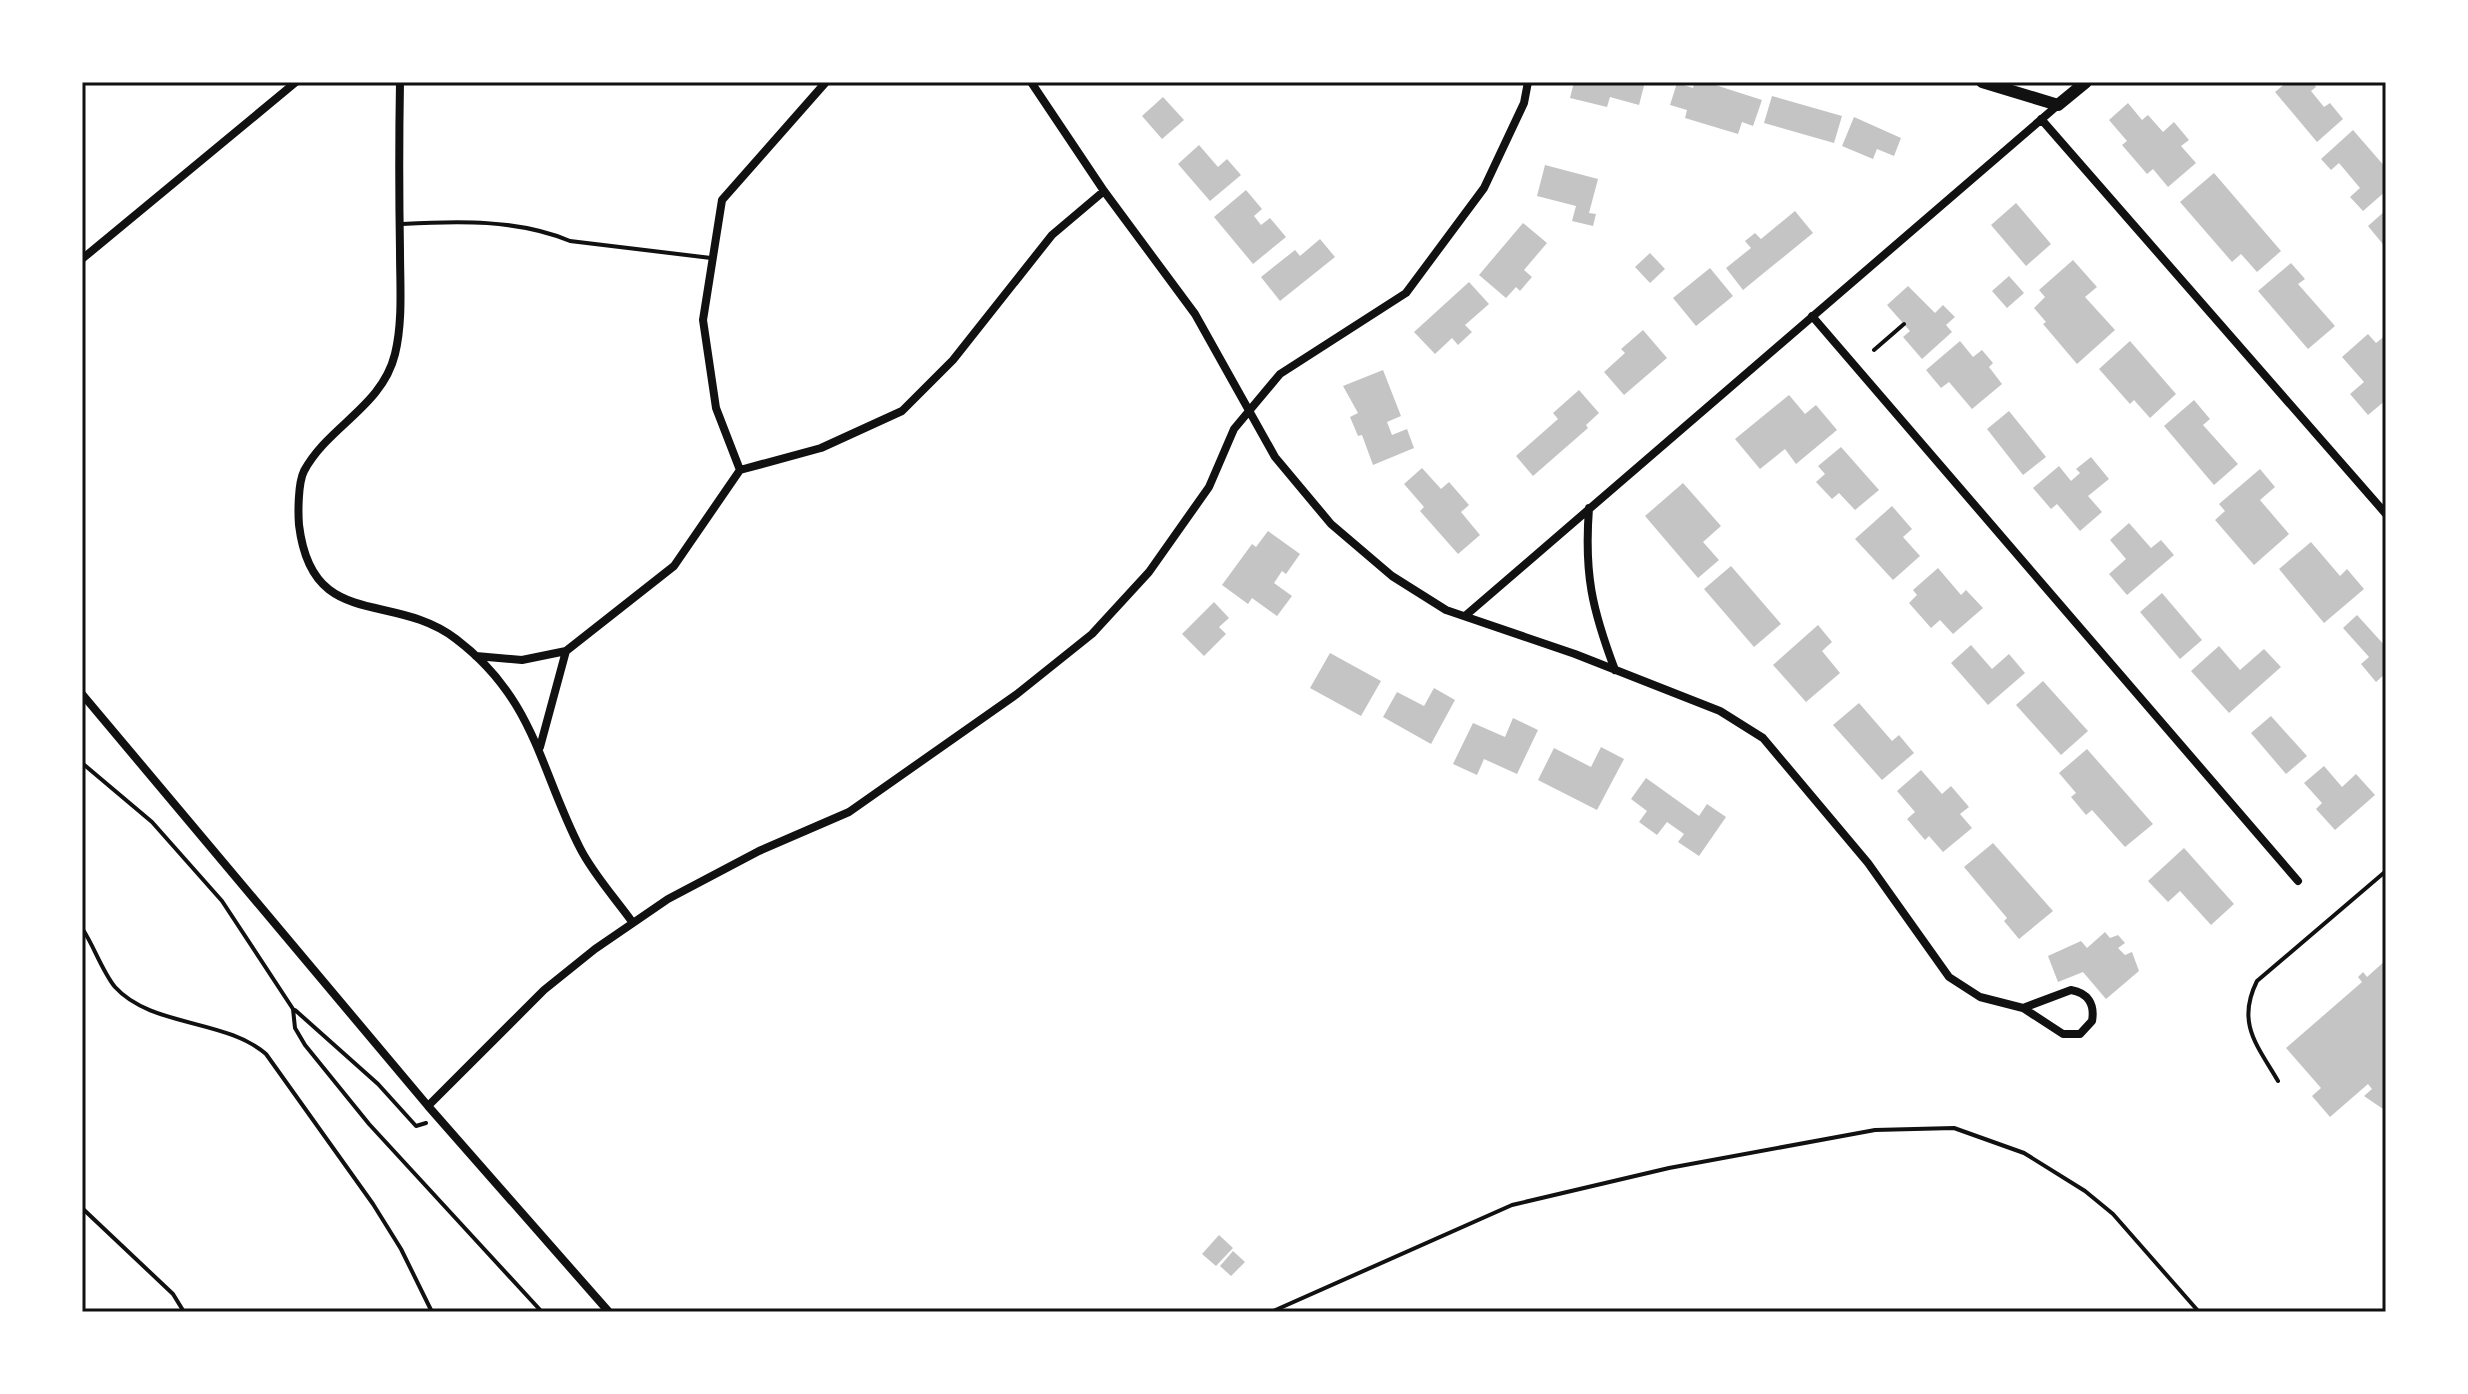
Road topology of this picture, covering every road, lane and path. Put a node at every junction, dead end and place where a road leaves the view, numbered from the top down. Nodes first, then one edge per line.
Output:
1 (296, 82) edge
2 (400, 82) edge
3 (826, 82) edge
4 (1031, 82) edge
5 (1528, 82) edge
6 (1982, 82) edge
7 (2086, 82) edge
8 (2058, 105) junction
9 (2041, 119) junction
10 (1104, 191) junction
11 (400, 224) junction
12 (711, 258) junction
13 (82, 259) edge
14 (1812, 316) junction
15 (1904, 324) dead end
16 (1874, 350) dead end
17 (1246, 411) junction
18 (740, 470) junction
19 (1589, 508) junction
20 (2386, 514) edge
21 (1465, 616) junction
22 (566, 651) junction
23 (476, 656) junction
24 (1615, 670) junction
25 (82, 694) edge
26 (540, 747) junction
27 (82, 763) edge
28 (2386, 871) edge
29 (2298, 881) dead end
30 (633, 923) junction
31 (82, 928) edge
32 (2023, 1008) junction
33 (293, 1009) junction
34 (2278, 1081) dead end
35 (428, 1106) junction
36 (436, 1115) junction
37 (82, 1208) edge
38 (184, 1312) edge
39 (432, 1312) edge
40 (542, 1312) edge
41 (609, 1312) edge
42 (1271, 1312) edge
43 (2199, 1312) edge

1 - 13 street
2 - 11 street
3 - 12 street
4 - 10 street
5 - 17 street
6 - 8 main road
7 - 8 main road
8 - 9 street
9 - 14 street
9 - 20 street
10 - 17 street
10 - 18 street
11 - 12 lane
11 - 23 street
12 - 18 street
14 - 19 street
14 - 29 street
15 - 16 path
17 - 21 street
17 - 30 street
18 - 22 street
19 - 21 street
19 - 24 street
21 - 24 street
22 - 23 street
22 - 26 street
23 - 26 street
24 - 32 street
25 - 35 street
26 - 30 street
27 - 33 path
28 - 34 lane
30 - 35 street
31 - 39 path
32 - 32 street
33 - 36 path
33 - 40 path
35 - 36 street
36 - 41 street
37 - 38 path
42 - 43 path

